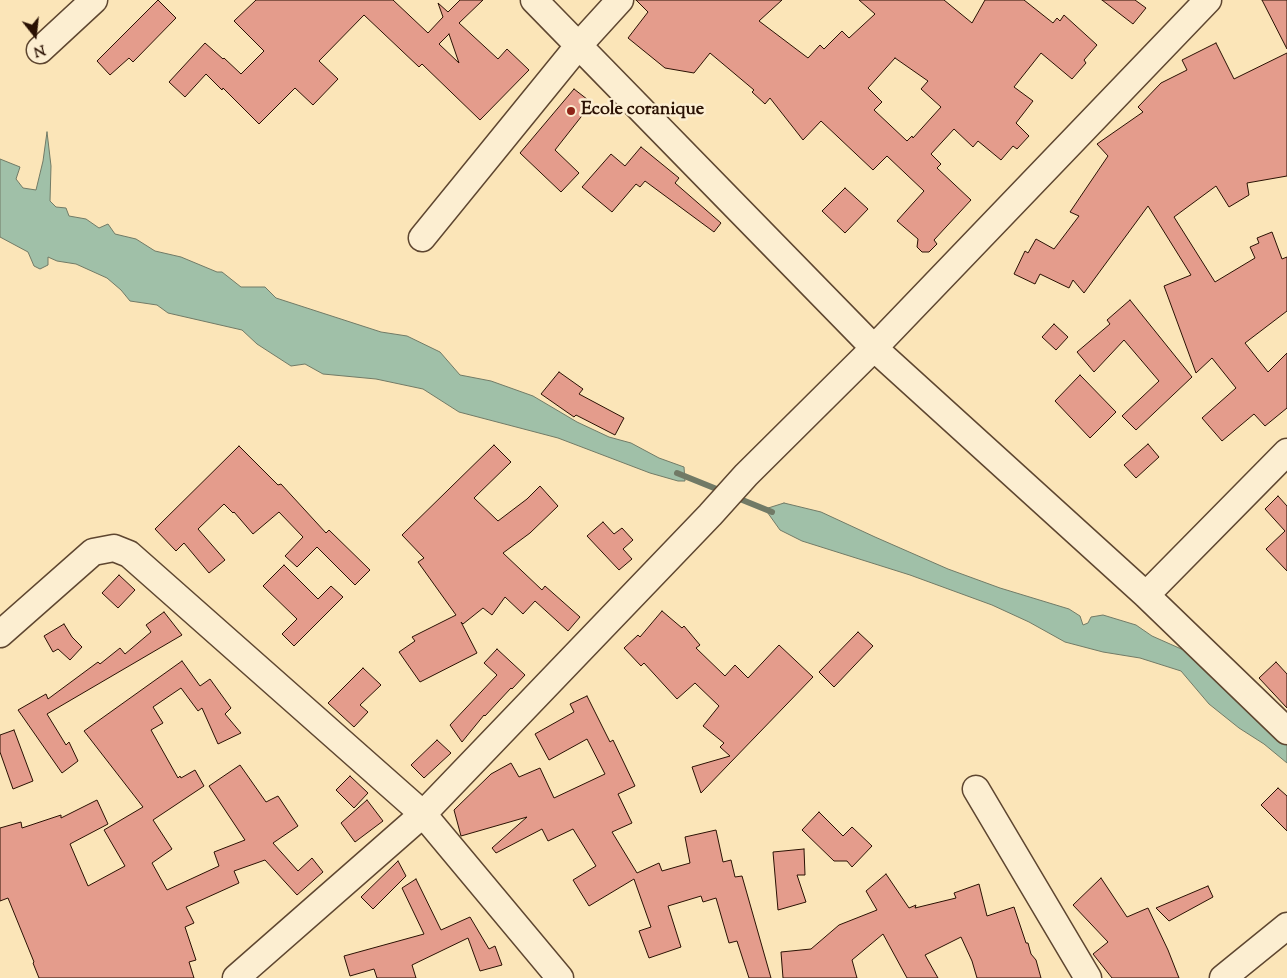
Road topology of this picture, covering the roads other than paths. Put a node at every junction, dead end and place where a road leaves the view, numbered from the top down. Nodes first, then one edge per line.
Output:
1 (94, 0) edge
2 (534, 0) edge
3 (620, 0) edge
4 (1208, 0) edge
5 (578, 45) junction
6 (40, 50) dead end
7 (422, 238) dead end
8 (874, 348) junction
9 (1287, 452) edge
10 (1146, 595) junction
11 (0, 634) edge
12 (1287, 731) edge
13 (976, 789) dead end
14 (423, 814) junction
15 (1287, 926) edge
16 (247, 975) edge
17 (560, 978) edge
18 (1088, 978) edge
19 (1223, 978) edge

1 - 6 street
2 - 5 street
3 - 5 street
4 - 8 street
5 - 7 street
5 - 8 street
8 - 10 street
8 - 14 street
9 - 10 street
10 - 12 street
11 - 14 street
13 - 18 street
14 - 16 street
14 - 17 street
15 - 19 street

